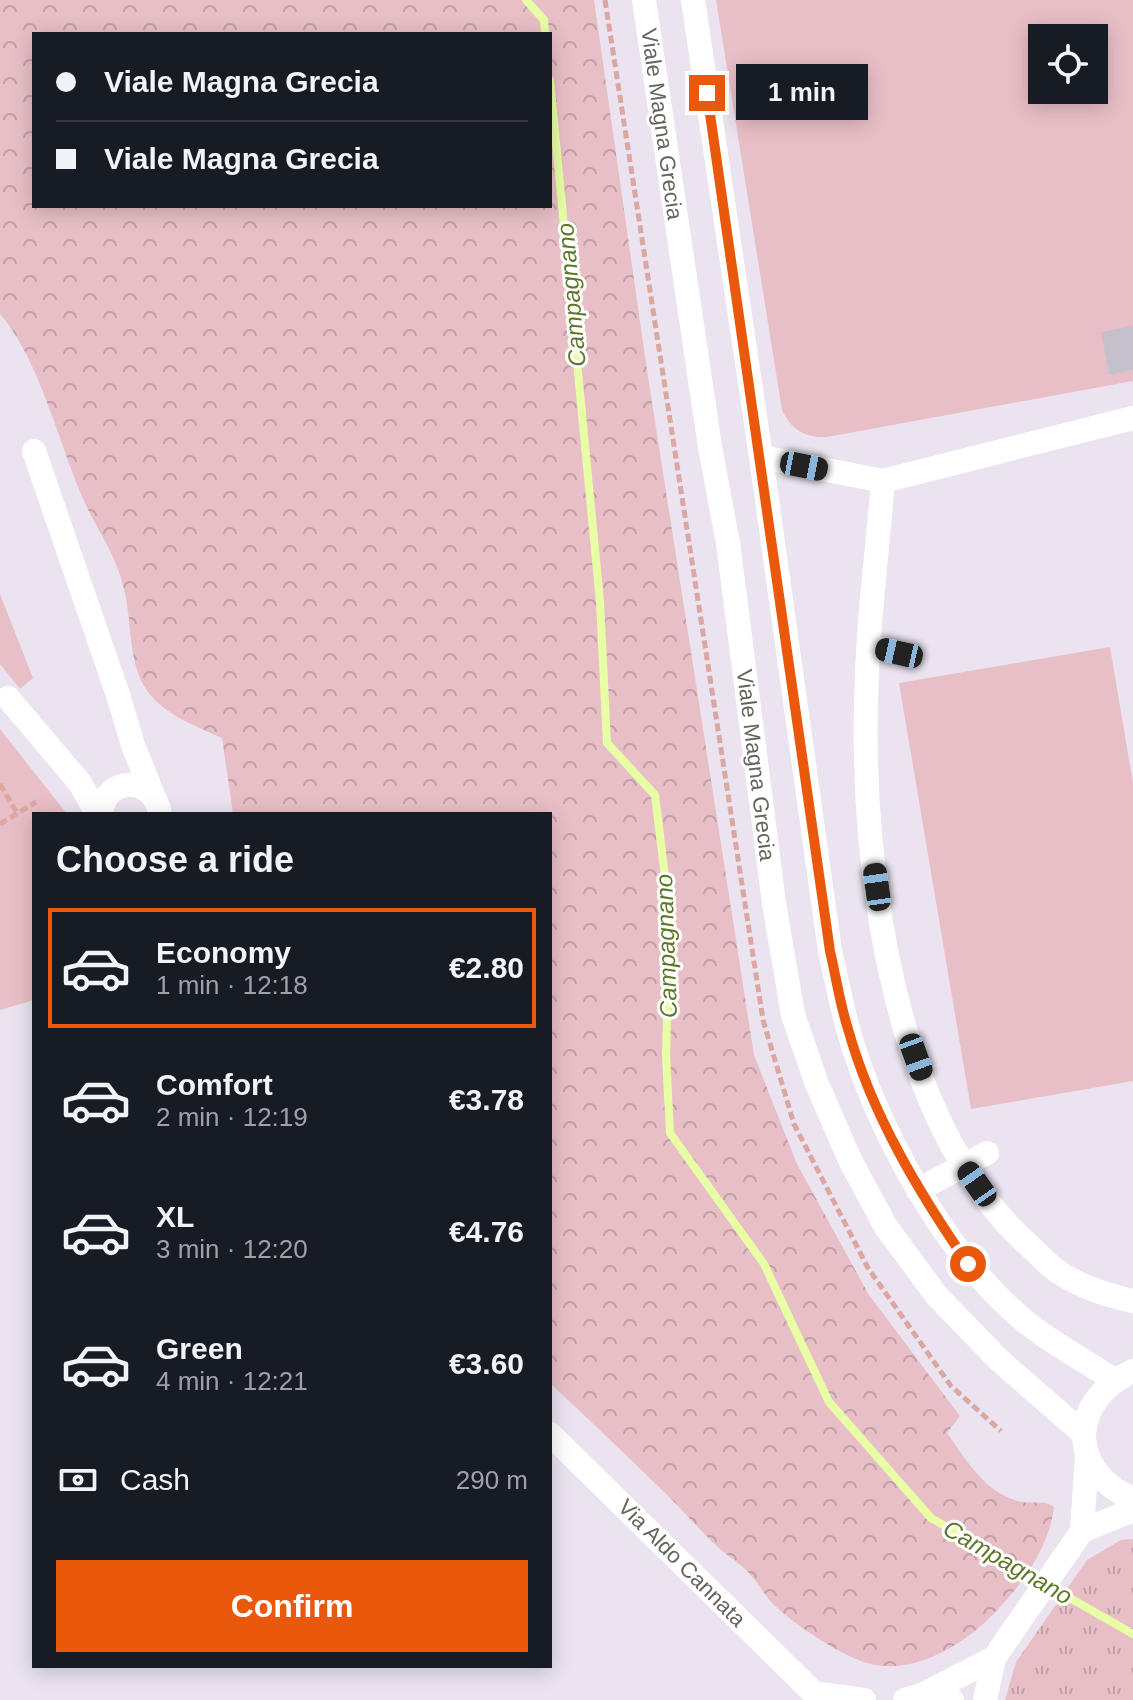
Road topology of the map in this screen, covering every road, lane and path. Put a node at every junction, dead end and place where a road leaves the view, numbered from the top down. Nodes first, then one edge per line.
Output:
1 (644, 0) edge
2 (697, 1) edge
3 (1133, 418) edge
4 (34, 451) dead end
5 (761, 457) junction
6 (883, 481) junction
7 (870, 646) junction
8 (899, 653) dead end
9 (8, 698) dead end
10 (133, 745) junction
11 (80, 783) junction
12 (0, 784) edge
13 (119, 787) junction
14 (36, 802) dead end
15 (156, 804) edge
16 (98, 812) edge
17 (100, 812) edge
18 (17, 813) junction
19 (0, 824) edge
20 (987, 1153) dead end
21 (965, 1166) junction
22 (918, 1190) junction
23 (1133, 1301) edge
24 (1123, 1375) edge
25 (552, 1436) edge
26 (1086, 1444) junction
27 (1133, 1499) edge
28 (1133, 1510) edge
29 (1082, 1531) junction
30 (994, 1658) junction
31 (817, 1696) edge
32 (915, 1697) edge
33 (864, 1700) edge
34 (952, 1700) edge
35 (985, 1700) edge

1 - 26 street, Viale Magna Grecia
2 - 5 street, Viale Magna Grecia
3 - 6 street
4 - 10 street
5 - 6 street
5 - 22 street, Viale Magna Grecia
6 - 7 street
7 - 8 street
7 - 21 street
9 - 11 street
10 - 13 street
10 - 15 street
11 - 13 street
11 - 16 street
12 - 18 path
13 - 15 street
13 - 17 street
14 - 18 path
18 - 19 path
20 - 21 street
21 - 22 street
21 - 23 street
22 - 24 street, Viale Magna Grecia
24 - 26 street, Viale Magna Grecia
25 - 31 street, Via Aldo Cannata
26 - 27 street, Viale Magna Grecia
26 - 29 street
28 - 29 street
29 - 30 street
30 - 32 street
30 - 35 street
31 - 33 street, Via Aldo Cannata
32 - 34 street

